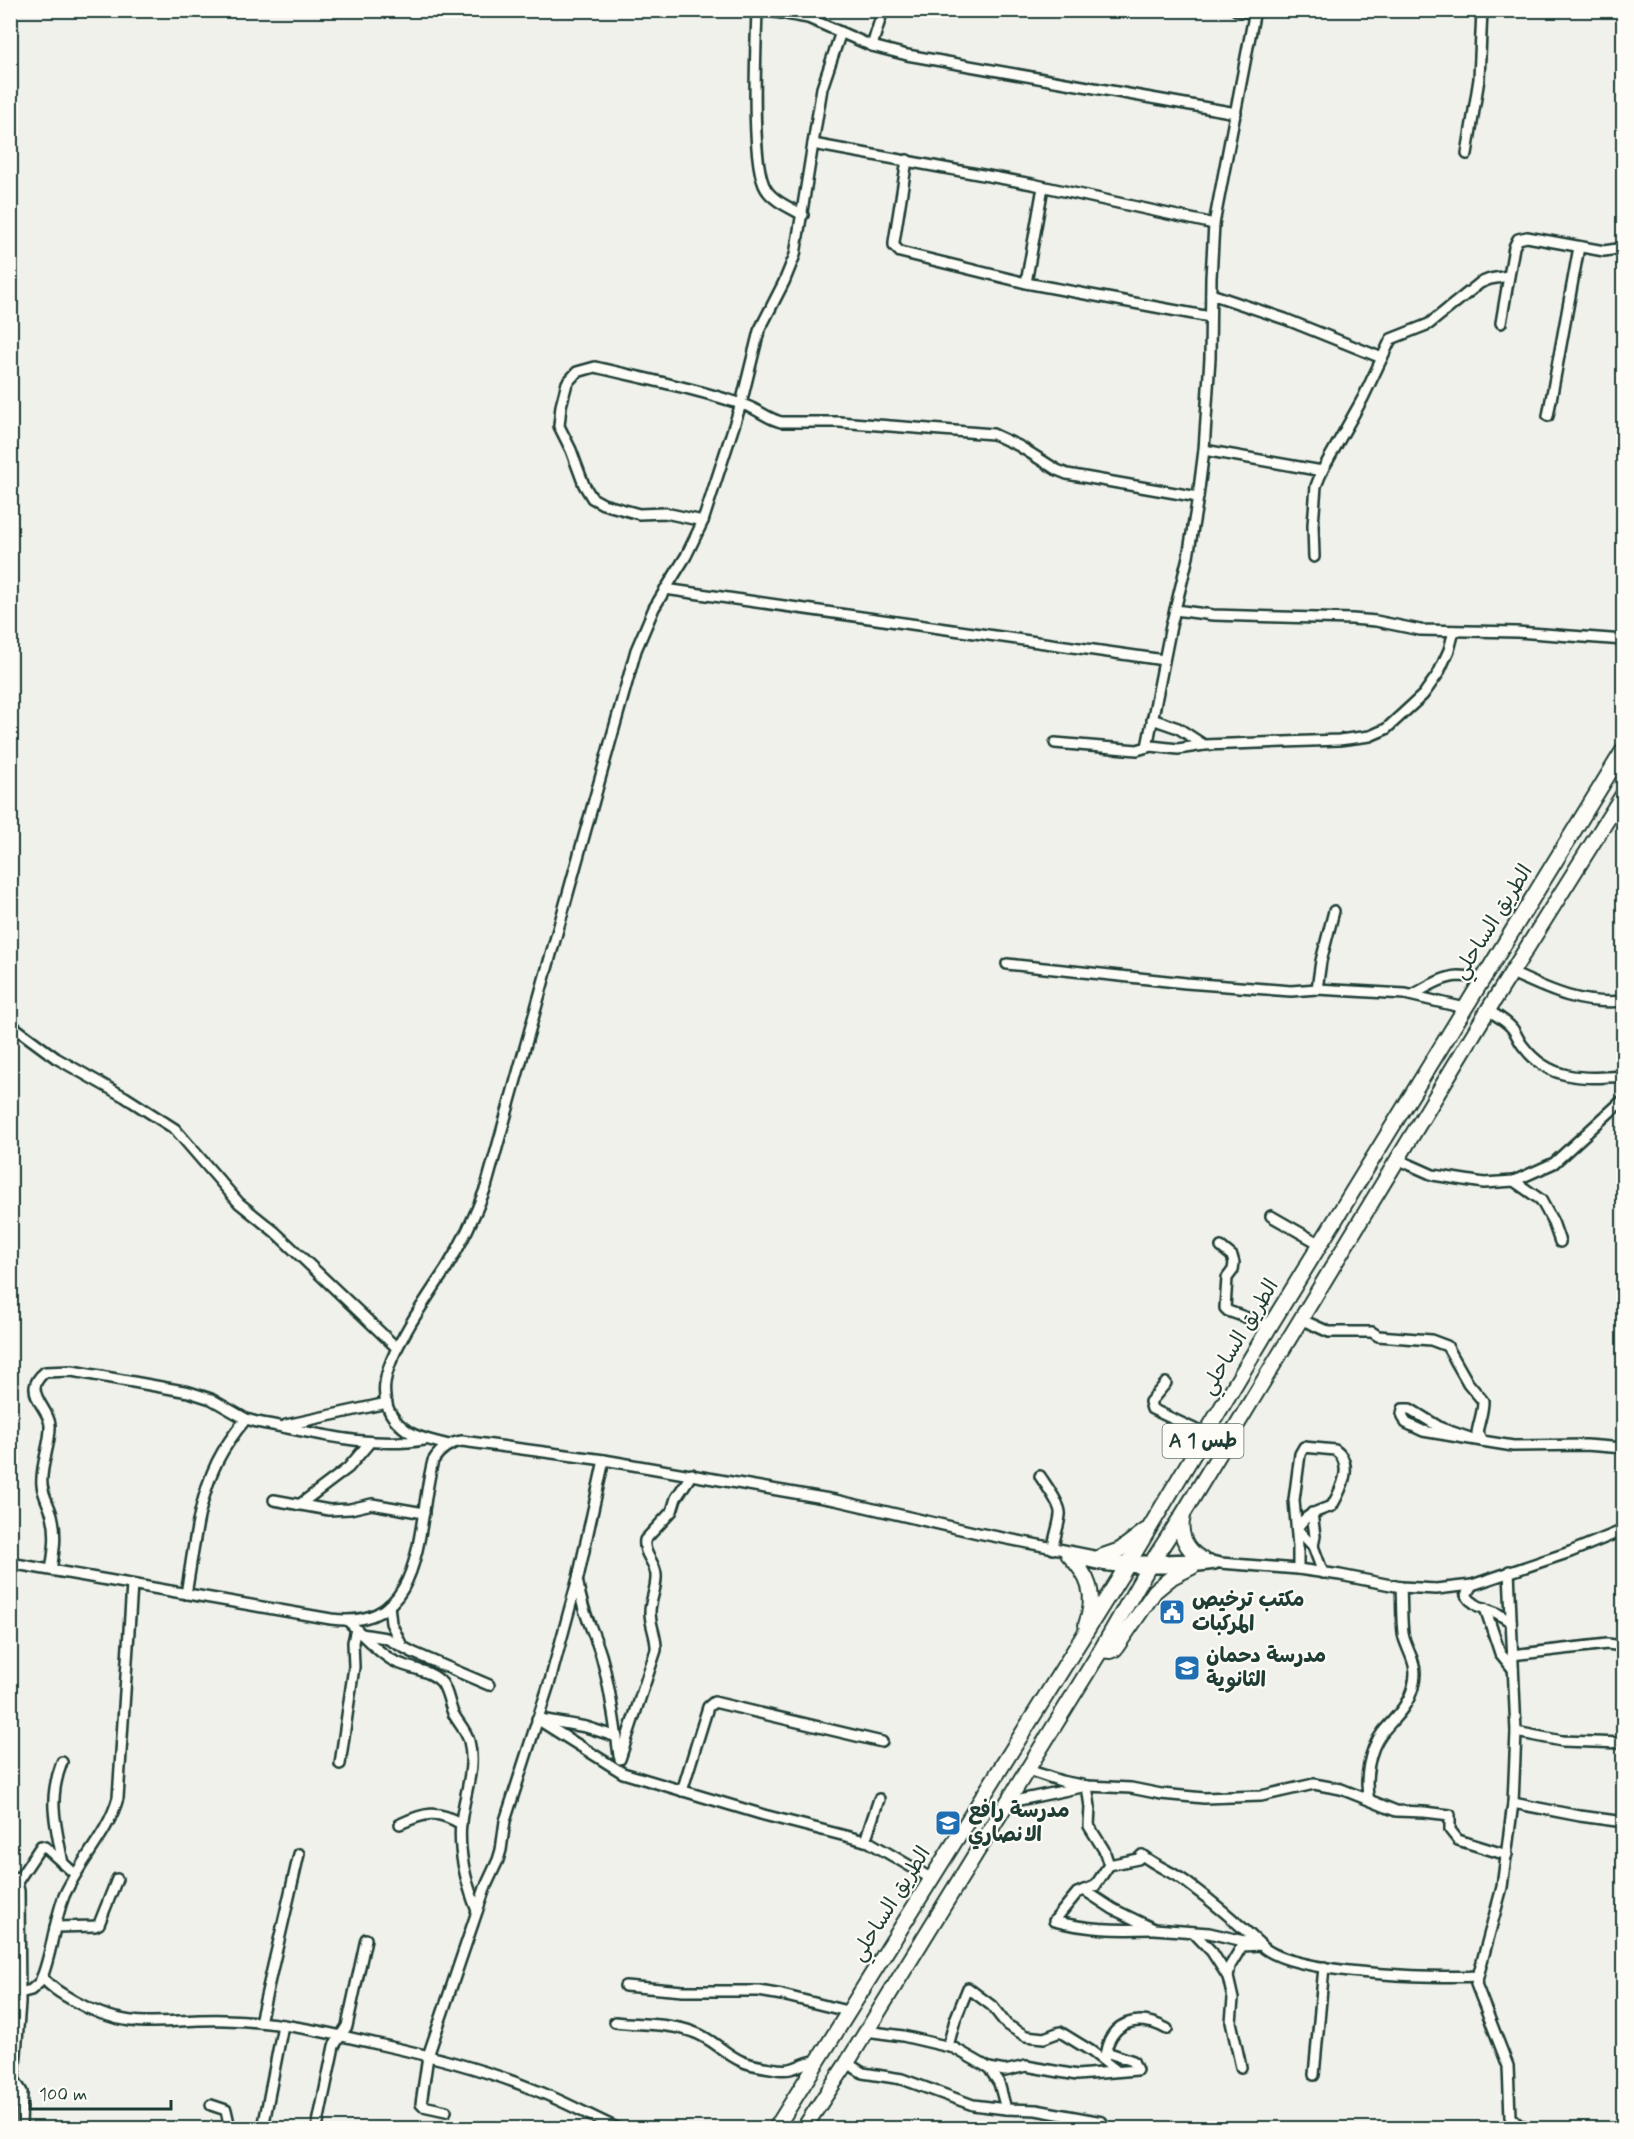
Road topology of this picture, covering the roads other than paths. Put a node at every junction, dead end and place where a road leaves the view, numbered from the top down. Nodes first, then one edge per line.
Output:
1 (757, 10) edge
2 (765, 10) edge
3 (883, 10) edge
4 (1236, 10) edge
5 (1482, 10) edge
6 (1255, 12) edge
7 (841, 32) junction
8 (872, 46) junction
9 (1236, 113) junction
10 (813, 144) junction
11 (1467, 154) dead end
12 (907, 160) junction
13 (1043, 187) junction
14 (803, 215) junction
15 (1215, 224) junction
16 (1579, 247) junction
17 (1623, 248) edge
18 (1508, 276) junction
19 (1026, 283) junction
20 (1211, 294) junction
21 (1210, 317) junction
22 (1501, 323) dead end
23 (1382, 358) junction
24 (741, 404) junction
25 (1548, 416) dead end
26 (1204, 450) junction
27 (1322, 471) junction
28 (1198, 497) junction
29 (703, 521) junction
30 (1314, 557) dead end
31 (665, 589) junction
32 (1175, 610) junction
33 (1454, 631) junction
34 (1623, 640) edge
35 (1164, 660) junction
36 (1152, 718) junction
37 (1055, 743) dead end
38 (1204, 745) junction
39 (1147, 747) junction
40 (1623, 750) edge
41 (1623, 792) edge
42 (1334, 911) dead end
43 (1007, 964) dead end
44 (1512, 974) junction
45 (1483, 978) junction
46 (1317, 989) junction
47 (1413, 994) junction
48 (1623, 1001) edge
49 (1465, 1008) junction
50 (1488, 1010) junction
51 (10, 1024) edge
52 (1623, 1076) edge
53 (1623, 1099) edge
54 (1397, 1159) junction
55 (1514, 1180) junction
56 (1271, 1216) dead end
57 (1560, 1242) dead end
58 (1320, 1244) junction
59 (1221, 1248) dead end
60 (1300, 1319) junction
61 (1270, 1326) junction
62 (397, 1348) junction
63 (1166, 1383) dead end
64 (387, 1403) junction
65 (246, 1419) junction
66 (281, 1426) junction
67 (1206, 1435) junction
68 (427, 1439) junction
69 (1478, 1440) junction
70 (370, 1442) junction
71 (448, 1445) junction
72 (1623, 1448) edge
73 (604, 1460) junction
74 (692, 1474) junction
75 (1040, 1476) dead end
76 (274, 1500) dead end
77 (298, 1505) junction
78 (1312, 1513) junction
79 (424, 1514) junction
80 (1183, 1514) junction
81 (1151, 1526) junction
82 (1297, 1528) junction
83 (1623, 1530) edge
84 (1313, 1546) junction
85 (1060, 1551) junction
86 (1100, 1557) junction
87 (10, 1563) edge
88 (1197, 1563) junction
89 (1151, 1564) junction
90 (1127, 1565) junction
91 (1298, 1569) junction
92 (51, 1570) junction
93 (1509, 1571) junction
94 (1323, 1573) junction
95 (578, 1578) junction
96 (132, 1585) junction
97 (1472, 1585) junction
98 (1401, 1587) junction
99 (186, 1594) junction
100 (389, 1605) junction
101 (1485, 1608) junction
102 (348, 1621) junction
103 (1511, 1622) junction
104 (359, 1631) junction
105 (1081, 1639) junction
106 (402, 1646) junction
107 (1623, 1647) edge
108 (1101, 1650) junction
109 (1512, 1655) junction
110 (1513, 1669) junction
111 (489, 1685) dead end
112 (537, 1719) junction
113 (1516, 1732) junction
114 (617, 1737) junction
115 (882, 1742) dead end
116 (1623, 1743) edge
117 (620, 1759) junction
118 (62, 1762) dead end
119 (340, 1764) dead end
120 (1025, 1769) junction
121 (623, 1773) junction
122 (1087, 1786) junction
123 (682, 1791) junction
124 (879, 1799) dead end
125 (1369, 1800) junction
126 (1005, 1803) junction
127 (1513, 1803) junction
128 (1623, 1822) edge
129 (400, 1824) dead end
130 (461, 1824) junction
131 (865, 1841) junction
132 (299, 1854) dead end
133 (1507, 1855) junction
134 (63, 1864) junction
135 (1109, 1865) junction
136 (75, 1874) junction
137 (14, 1879) edge
138 (117, 1879) dead end
139 (932, 1880) junction
140 (1084, 1890) junction
141 (477, 1911) junction
142 (15, 1915) edge
143 (55, 1927) junction
144 (1154, 1929) junction
145 (1193, 1932) junction
146 (366, 1939) dead end
147 (1261, 1945) junction
148 (1324, 1967) junction
149 (1478, 1976) junction
150 (42, 1977) junction
151 (1228, 1977) junction
152 (625, 1986) dead end
153 (20, 1993) junction
154 (847, 2012) junction
155 (260, 2022) junction
156 (615, 2022) dead end
157 (283, 2025) junction
158 (1167, 2029) dead end
159 (866, 2031) junction
160 (342, 2036) junction
161 (948, 2046) junction
162 (428, 2055) junction
163 (1105, 2057) junction
164 (817, 2061) junction
165 (847, 2063) junction
166 (1241, 2067) dead end
167 (990, 2068) junction
168 (1117, 2071) junction
169 (1314, 2075) dead end
170 (211, 2105) dead end
171 (1006, 2109) junction
172 (446, 2111) dead end
173 (21, 2128) edge
174 (230, 2128) edge
175 (263, 2128) edge
176 (316, 2128) edge
177 (617, 2128) edge
178 (776, 2128) edge
179 (804, 2128) edge
180 (1101, 2128) edge
181 (1531, 2128) edge

1 - 14 street
2 - 7 street
3 - 8 street
4 - 6 street
5 - 11 street
6 - 9 street
7 - 8 street
7 - 10 street
8 - 9 street
9 - 15 street
10 - 12 street
10 - 14 street
12 - 13 street
12 - 19 street
13 - 15 street
13 - 19 street
14 - 24 street
15 - 20 street
16 - 17 street
16 - 18 street
16 - 25 street
18 - 22 street
18 - 23 street
19 - 21 street
20 - 21 street
20 - 23 street
21 - 26 street
23 - 27 street
24 - 28 street
24 - 29 street
24 - 29 street
26 - 27 street
26 - 28 street
27 - 30 street
28 - 32 street
29 - 31 street
31 - 35 street
31 - 62 street
32 - 33 street
32 - 35 street
33 - 34 street
33 - 38 street
35 - 36 street
36 - 38 street
36 - 39 street
37 - 39 street
38 - 39 street
40 - 45 highway, الطريق الساحلي / A 1 طس
41 - 44 highway, الطريق الساحلي / A 1 طس
42 - 46 street
43 - 46 street
44 - 48 street
44 - 50 highway, الطريق الساحلي / A 1 طس
45 - 47 street
45 - 49 highway, الطريق الساحلي / A 1 طس
46 - 47 street
47 - 49 street
49 - 58 highway, الطريق الساحلي / A 1 طس
50 - 52 street
50 - 54 highway, الطريق الساحلي / A 1 طس
51 - 62 street
53 - 55 street
54 - 55 street
54 - 60 highway, الطريق الساحلي / A 1 طس
55 - 57 street
56 - 58 street
58 - 61 highway, الطريق الساحلي / A 1 طس
59 - 61 street
60 - 69 street
60 - 80 highway, الطريق الساحلي / A 1 طس
61 - 67 highway, الطريق الساحلي / A 1 طس
62 - 64 street
63 - 67 street
64 - 66 street
64 - 68 street
65 - 66 street
65 - 92 street
65 - 99 street
66 - 70 street
67 - 81 highway, الطريق الساحلي / A 1 طس
68 - 70 street
68 - 71 street
69 - 69 street
69 - 72 street
70 - 77 street
71 - 73 street
71 - 79 street
73 - 74 street
73 - 95 street
74 - 85 street
74 - 117 street
75 - 85 street
76 - 77 street
77 - 79 street
78 - 82 street
78 - 82 street
78 - 84 street
79 - 100 street
80 - 88 highway
80 - 89 highway, الطريق الساحلي / A 1 طس
81 - 86 highway
81 - 90 highway, الطريق الساحلي / A 1 طس
82 - 84 street
82 - 91 street
83 - 93 street
84 - 94 street
85 - 86 street
85 - 90 street
85 - 105 highway
86 - 90 street
87 - 92 street
88 - 89 street
88 - 91 street
88 - 108 highway
89 - 90 street
89 - 108 highway, الطريق الساحلي / A 1 طس
90 - 105 highway, الطريق الساحلي / A 1 طس
91 - 94 street
92 - 96 street
93 - 97 street
93 - 103 street
94 - 98 street
95 - 112 street
95 - 114 street
96 - 99 street
96 - 136 street
97 - 98 street
97 - 101 street
98 - 125 street
99 - 102 street
100 - 102 street
100 - 106 street
101 - 103 street
101 - 110 street
102 - 104 street
103 - 109 street
104 - 106 street
104 - 119 street
104 - 130 street
105 - 139 highway, الطريق الساحلي / A 1 طس
106 - 111 street
107 - 109 street
108 - 120 highway, الطريق الساحلي / A 1 طس
109 - 110 street
110 - 113 street
112 - 114 street
112 - 121 street
112 - 141 street
113 - 116 street
113 - 127 street
114 - 117 street
115 - 123 street
117 - 121 street
118 - 134 street
120 - 122 street
120 - 126 highway, الطريق الساحلي / A 1 طس
121 - 123 street
122 - 125 street
122 - 126 street
122 - 135 street
123 - 131 street
124 - 131 street
125 - 133 street
126 - 159 highway, الطريق الساحلي / A 1 طس
127 - 128 street
127 - 133 street
129 - 130 street
130 - 141 street
131 - 139 street
132 - 155 street
133 - 149 street
134 - 136 street
134 - 137 street
135 - 140 street
135 - 147 street
136 - 143 street
137 - 142 street
138 - 143 street
139 - 154 highway, الطريق الساحلي / A 1 طس
140 - 144 street
140 - 144 street
141 - 162 street
142 - 153 street
143 - 150 street
144 - 145 street
145 - 147 street
145 - 151 street
146 - 160 street
147 - 148 street
147 - 151 street
148 - 149 street
148 - 169 street
149 - 181 street
150 - 153 street
150 - 155 street
151 - 166 street
152 - 154 street
153 - 173 street
154 - 164 highway, الطريق الساحلي / A 1 طس
155 - 157 street
156 - 164 street
157 - 160 street
157 - 175 street
158 - 163 street
159 - 161 street
159 - 165 highway, الطريق الساحلي / A 1 طس
160 - 162 street
160 - 176 street
161 - 163 street
161 - 167 street
162 - 172 street
162 - 177 street
163 - 168 street
163 - 168 street
164 - 178 highway, الطريق الساحلي / A 1 طس
165 - 171 street
165 - 179 highway, الطريق الساحلي / A 1 طس
167 - 168 street
167 - 171 street
170 - 174 street
171 - 180 street

